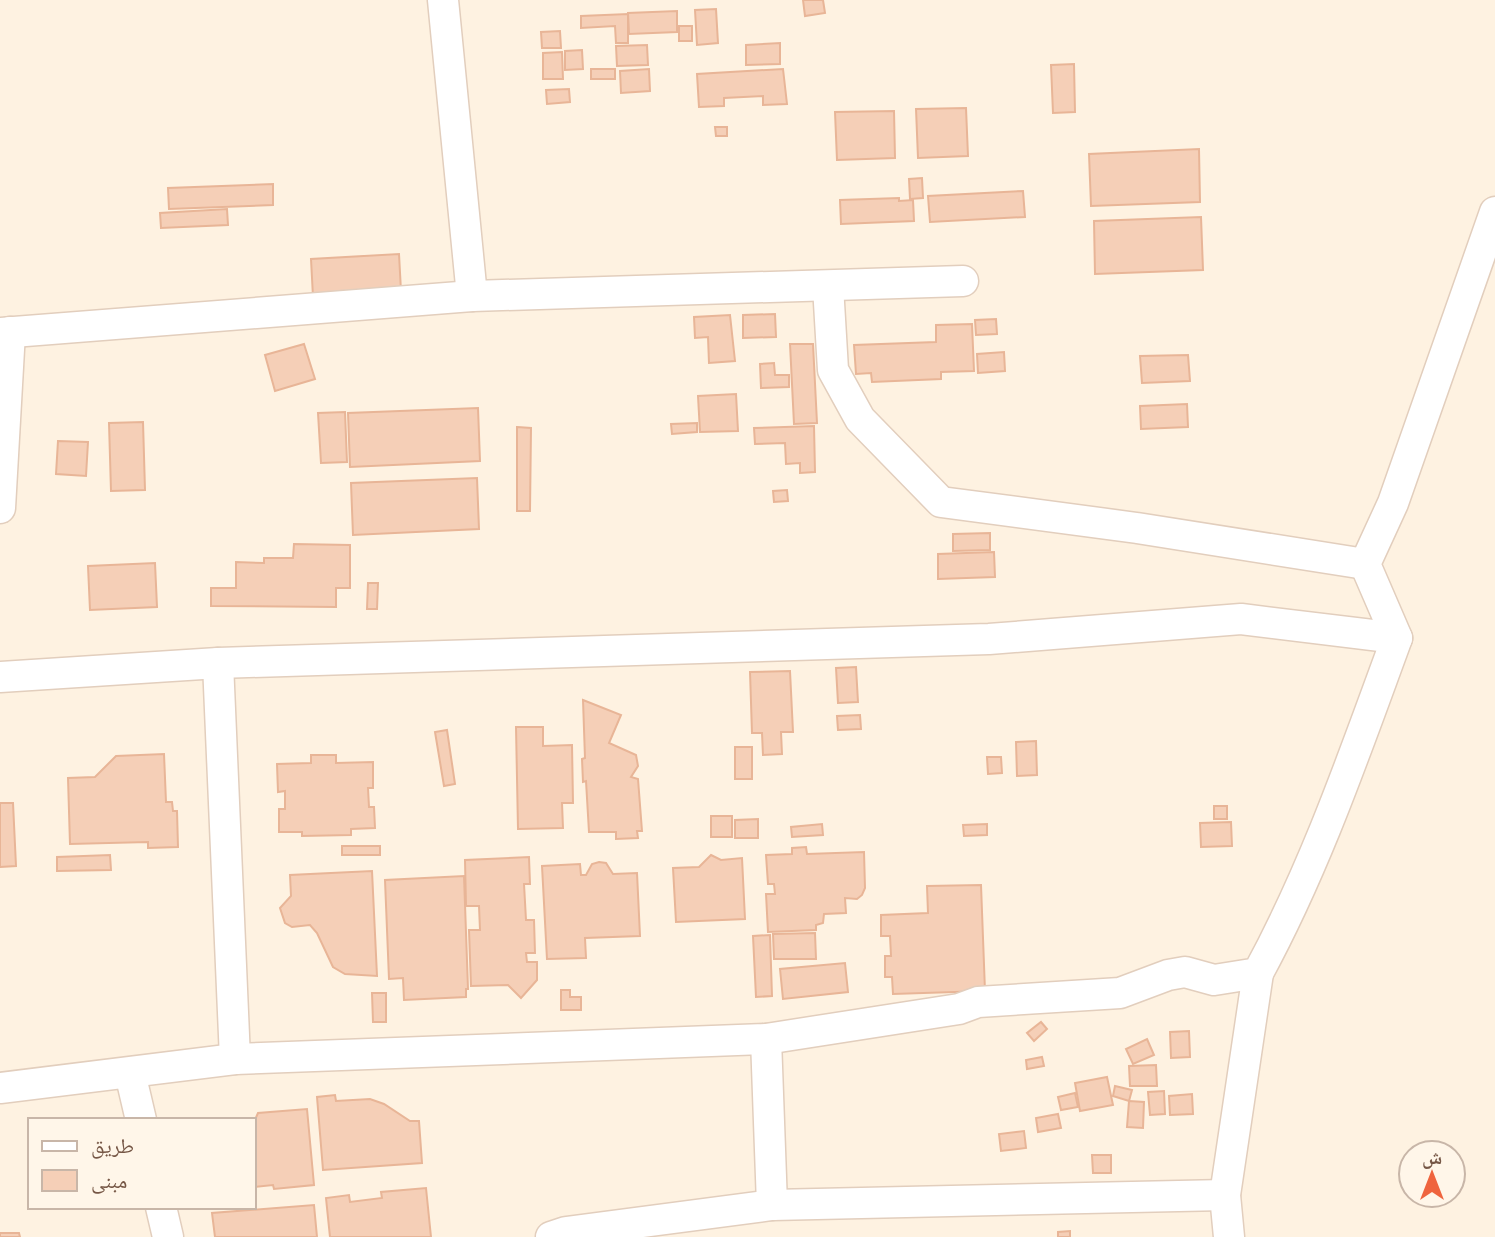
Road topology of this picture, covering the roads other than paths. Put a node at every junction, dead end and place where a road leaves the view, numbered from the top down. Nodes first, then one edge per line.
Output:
1 (443, 0) edge
2 (1495, 212) edge
3 (964, 281) dead end
4 (828, 286) junction
5 (472, 296) junction
6 (5, 332) edge
7 (0, 508) edge
8 (1365, 564) junction
9 (1397, 638) junction
10 (218, 663) junction
11 (0, 677) edge
12 (1258, 973) junction
13 (766, 1039) junction
14 (235, 1059) junction
15 (130, 1073) junction
16 (0, 1088) edge
17 (141, 1118) edge
18 (1225, 1195) junction
19 (772, 1205) junction
20 (161, 1209) edge
21 (168, 1237) edge
22 (551, 1237) edge
23 (1229, 1237) edge

1 - 5 street
2 - 8 street
3 - 4 street
4 - 5 street
4 - 8 street
5 - 6 street
6 - 7 street
8 - 9 street
9 - 10 street
9 - 12 street
10 - 11 street
10 - 14 street
12 - 13 street
12 - 18 street
13 - 14 street
13 - 19 street
14 - 15 street
15 - 16 street
15 - 17 street
18 - 19 street
18 - 23 street
19 - 22 street
20 - 21 street

